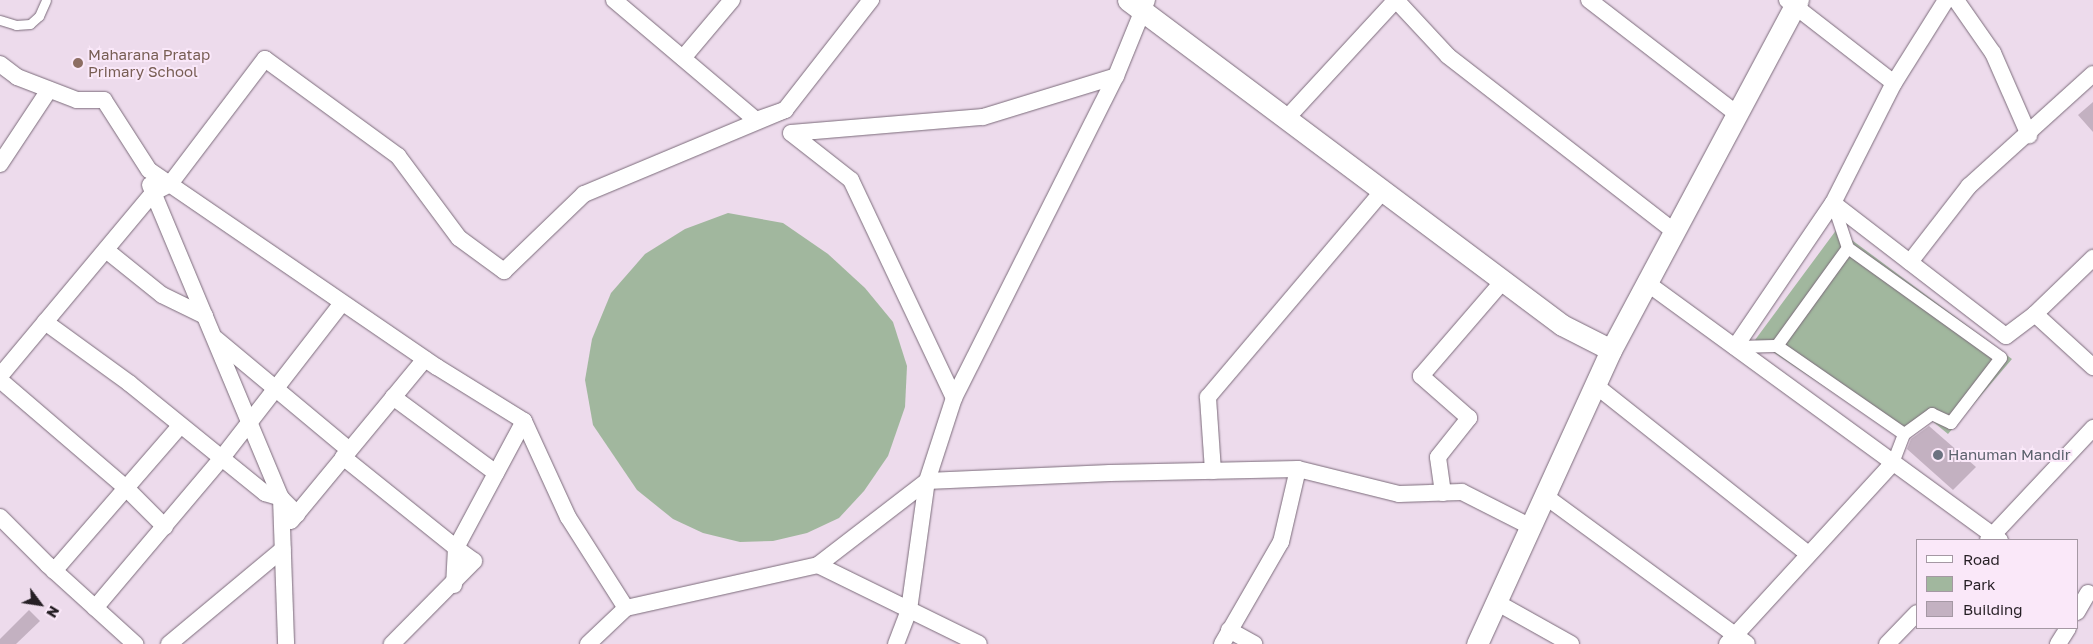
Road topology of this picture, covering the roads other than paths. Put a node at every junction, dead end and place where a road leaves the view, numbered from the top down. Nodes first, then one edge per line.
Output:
1 (46, 0) edge
2 (614, 0) edge
3 (732, 0) edge
4 (871, 0) edge
5 (1396, 0) edge
6 (1589, 0) edge
7 (1946, 0) edge
8 (1956, 0) edge
9 (1793, 2) edge
10 (1138, 3) edge
11 (0, 20) edge
12 (683, 58) junction
13 (0, 64) edge
14 (2093, 74) edge
15 (1116, 76) junction
16 (1894, 83) junction
17 (49, 90) junction
18 (785, 110) junction
19 (1737, 114) junction
20 (1286, 119) junction
21 (2029, 135) junction
22 (0, 164) edge
23 (150, 170) junction
24 (170, 184) junction
25 (1383, 191) junction
26 (154, 193) junction
27 (1833, 203) junction
28 (1674, 231) junction
29 (1848, 248) junction
30 (106, 250) junction
31 (2093, 258) edge
32 (1910, 262) junction
33 (1503, 281) junction
34 (1647, 282) junction
35 (342, 303) junction
36 (2034, 314) junction
37 (205, 316) junction
38 (45, 322) junction
39 (2006, 336) junction
40 (214, 337) junction
41 (1777, 346) junction
42 (1735, 347) junction
43 (1611, 350) junction
44 (2000, 358) junction
45 (424, 359) junction
46 (2093, 367) edge
47 (0, 378) edge
48 (1595, 385) junction
49 (277, 390) junction
50 (393, 397) junction
51 (954, 398) junction
52 (524, 421) junction
53 (248, 425) junction
54 (180, 426) junction
55 (2093, 428) edge
56 (1904, 434) junction
57 (346, 454) junction
58 (221, 459) junction
59 (1893, 463) junction
60 (1298, 470) junction
61 (1213, 471) junction
62 (496, 473) junction
63 (927, 481) junction
64 (126, 488) junction
65 (1443, 493) junction
66 (1545, 496) junction
67 (280, 498) junction
68 (297, 514) junction
69 (0, 517) edge
70 (165, 527) junction
71 (1531, 527) junction
72 (282, 532) junction
73 (1993, 538) edge
74 (456, 548) junction
75 (283, 549) junction
76 (1807, 554) junction
77 (818, 565) junction
78 (54, 571) junction
79 (2086, 592) edge
80 (1496, 602) junction
81 (95, 608) junction
82 (626, 608) junction
83 (908, 610) junction
84 (2078, 610) edge
85 (1916, 614) edge
86 (2067, 629) edge
87 (1225, 637) edge
88 (1736, 641) edge
89 (135, 644) edge
90 (170, 644) edge
91 (286, 644) edge
92 (392, 644) edge
93 (588, 644) edge
94 (896, 644) edge
95 (979, 644) edge
96 (1254, 644) edge
97 (1477, 644) edge
98 (1570, 644) edge
99 (1887, 644) edge
100 (2058, 644) edge

1 - 11 lane
2 - 12 street
3 - 12 street
4 - 18 street
5 - 20 street
5 - 28 street
6 - 19 street
7 - 16 street
8 - 21 street
9 - 16 street
9 - 19 street
10 - 15 street
10 - 20 street
12 - 18 street
13 - 17 street
14 - 21 street
15 - 51 street
15 - 51 street
16 - 27 street
17 - 22 street
17 - 23 street
18 - 24 street
19 - 28 street
20 - 25 street
21 - 32 street
23 - 24 street
23 - 26 street
24 - 26 street
24 - 35 street
25 - 33 street
25 - 61 street
26 - 30 street
26 - 37 street
27 - 29 street
27 - 32 street
27 - 42 street
28 - 34 street
29 - 41 street
29 - 44 street
30 - 37 street
30 - 38 street
31 - 36 street
32 - 39 street
33 - 43 street
33 - 65 street
34 - 42 street
34 - 43 street
35 - 45 street
35 - 49 street
36 - 39 street
36 - 46 street
37 - 40 street
38 - 47 street
38 - 54 street
39 - 44 street
40 - 49 street
40 - 53 street
41 - 42 street
41 - 56 street
42 - 59 street
43 - 48 street
44 - 56 street
45 - 50 street
45 - 52 street
47 - 64 street
48 - 66 street
48 - 76 street
49 - 53 street
49 - 57 street
50 - 57 street
50 - 62 street
51 - 63 street
52 - 62 street
52 - 82 street
53 - 58 street
53 - 67 street
54 - 58 street
54 - 64 street
55 - 73 street
56 - 59 street
57 - 68 street
57 - 74 street
58 - 67 street
58 - 70 street
59 - 73 street
59 - 76 street
60 - 61 street
60 - 65 street
60 - 87 street
61 - 63 street
62 - 74 street
63 - 77 street
63 - 83 street
64 - 70 street
64 - 78 street
65 - 71 street
66 - 71 street
66 - 88 street
67 - 68 street
67 - 72 street
68 - 72 street
69 - 78 street
70 - 81 street
71 - 80 street
72 - 75 street
74 - 92 street
75 - 90 street
75 - 91 street
76 - 88 street
77 - 82 street
77 - 83 street
78 - 81 street
79 - 84 street
80 - 97 street
80 - 98 street
81 - 89 street
82 - 93 street
83 - 94 street
83 - 95 street
85 - 99 street
86 - 100 street
87 - 96 street

